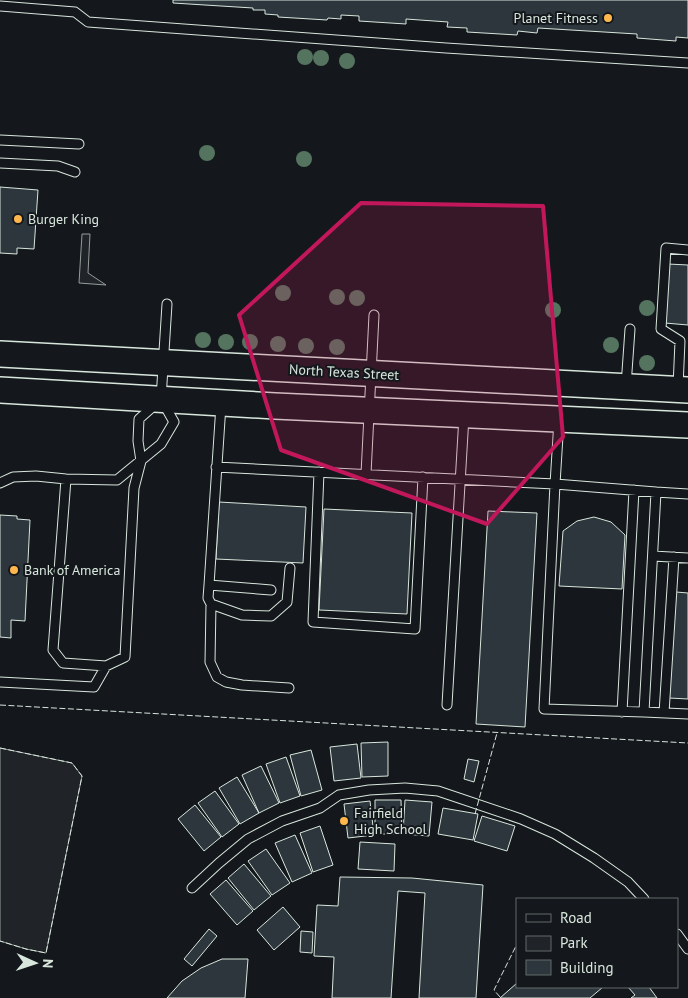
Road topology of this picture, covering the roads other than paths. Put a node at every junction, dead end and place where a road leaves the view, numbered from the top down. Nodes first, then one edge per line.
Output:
1 (0, 6) edge
2 (688, 63) edge
3 (0, 140) edge
4 (79, 144) dead end
5 (0, 162) edge
6 (75, 172) dead end
7 (688, 250) edge
8 (167, 304) dead end
9 (374, 315) dead end
10 (630, 329) dead end
11 (684, 341) edge
12 (0, 354) edge
13 (164, 363) junction
14 (371, 373) junction
15 (626, 387) junction
16 (0, 390) edge
17 (683, 390) edge
18 (161, 399) junction
19 (221, 403) junction
20 (369, 411) junction
21 (464, 416) junction
22 (559, 419) junction
23 (688, 425) edge
24 (141, 461) junction
25 (216, 467) junction
26 (319, 472) junction
27 (366, 474) junction
28 (423, 477) junction
29 (66, 479) junction
30 (460, 479) junction
31 (0, 483) edge
32 (555, 484) junction
33 (634, 490) junction
34 (656, 492) junction
35 (688, 494) edge
36 (653, 556) junction
37 (674, 557) junction
38 (688, 558) edge
39 (290, 568) dead end
40 (209, 584) junction
41 (272, 590) dead end
42 (211, 604) junction
43 (106, 666) junction
44 (0, 682) edge
45 (289, 688) dead end
46 (447, 705) dead end
47 (622, 712) junction
48 (644, 712) junction
49 (664, 713) junction
50 (688, 714) edge
51 (192, 888) dead end
52 (643, 898) edge
53 (678, 935) edge
54 (688, 949) edge

1 - 2 lane
3 - 4 lane
5 - 6 lane
7 - 11 lane
8 - 13 lane
9 - 14 lane
10 - 15 lane
11 - 17 lane
12 - 13 main road, North Texas Street
13 - 14 main road, North Texas Street
13 - 18 lane
14 - 15 main road, North Texas Street
14 - 20 lane
15 - 17 main road, North Texas Street
16 - 18 main road
18 - 19 main road
18 - 24 lane
18 - 24 lane
19 - 20 main road
19 - 25 lane
20 - 21 main road
20 - 27 lane
21 - 22 main road
21 - 30 lane
22 - 23 main road
22 - 32 lane
24 - 29 lane
24 - 43 lane
25 - 26 lane
25 - 40 lane
26 - 27 lane
26 - 28 lane
27 - 28 lane
28 - 30 lane
29 - 31 lane
29 - 43 lane
30 - 32 lane
30 - 46 lane
32 - 33 lane
32 - 47 lane
33 - 34 lane
33 - 47 lane
34 - 35 lane
34 - 36 lane
36 - 37 lane
36 - 48 lane
37 - 38 lane
37 - 49 lane
39 - 42 lane
40 - 41 lane
40 - 42 lane
42 - 45 lane
43 - 44 lane
47 - 48 lane
48 - 49 lane
49 - 50 lane
51 - 52 lane
53 - 54 lane

